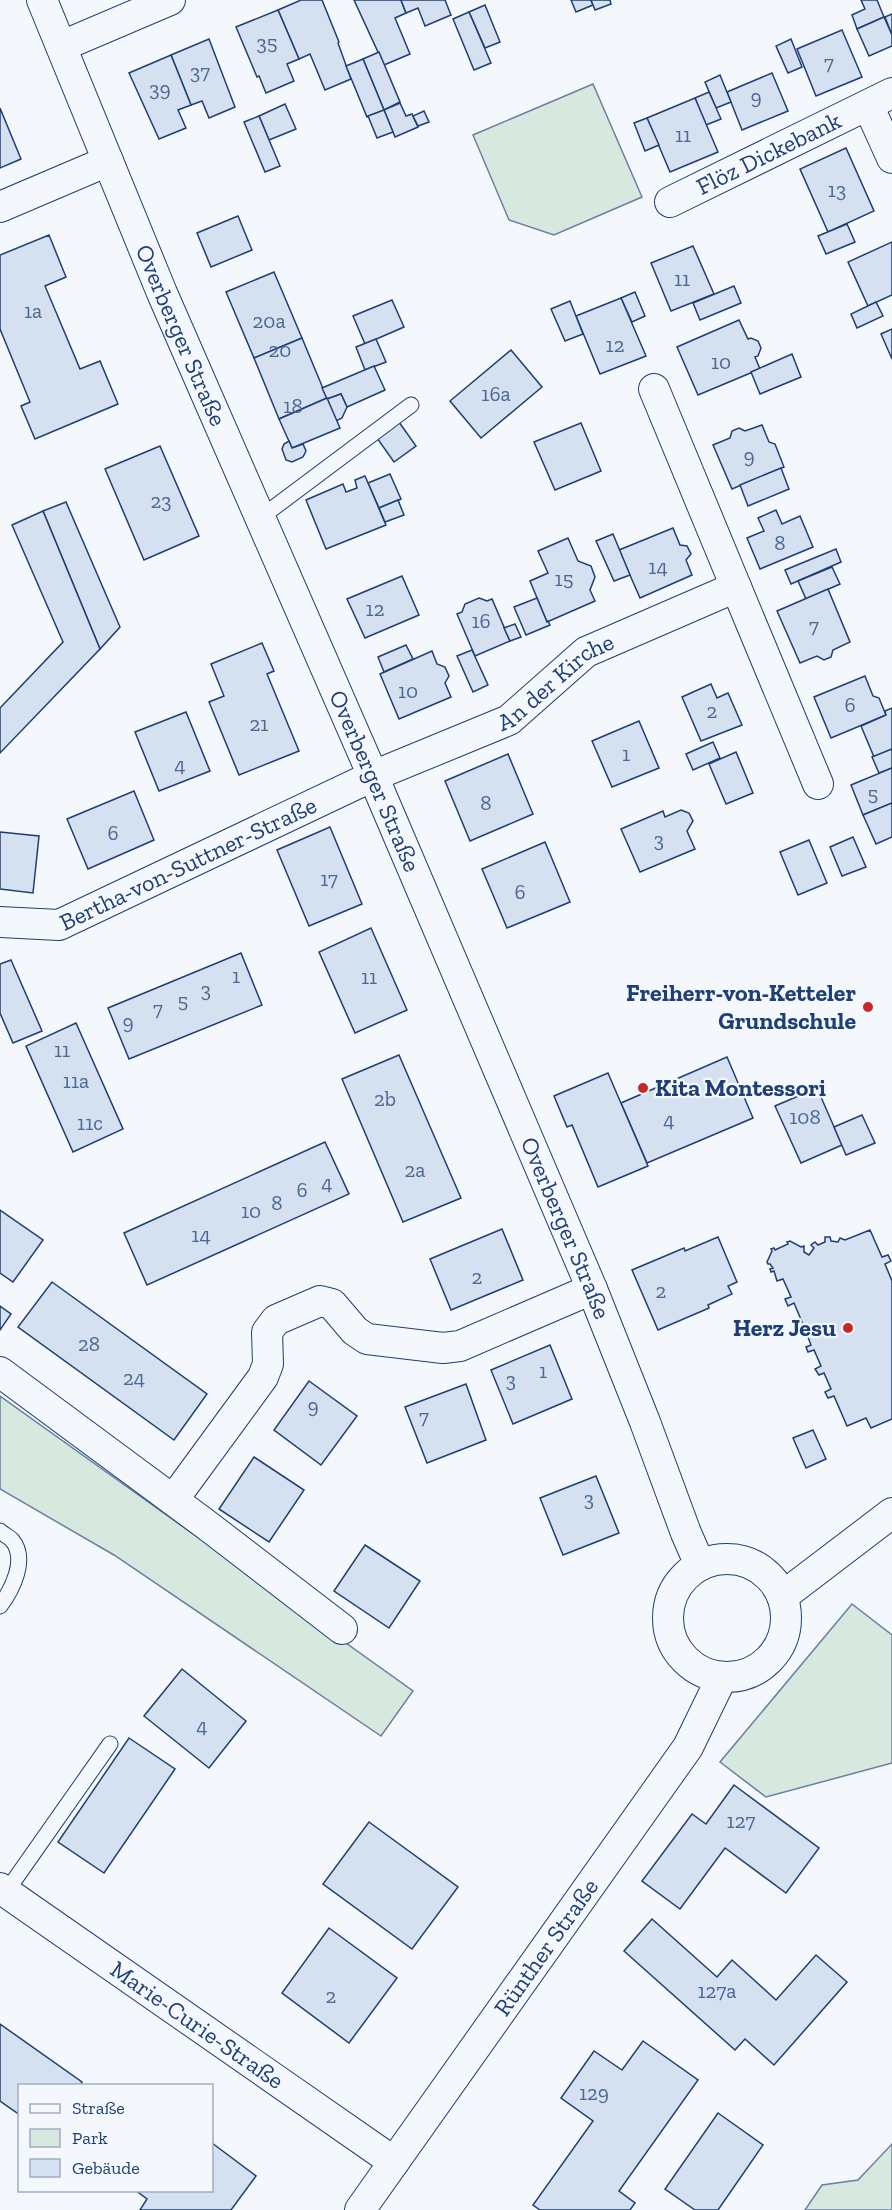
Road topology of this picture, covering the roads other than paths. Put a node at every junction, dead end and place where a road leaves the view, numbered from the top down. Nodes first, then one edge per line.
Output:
1 (42, 0) edge
2 (170, 0) edge
3 (62, 46) junction
4 (880, 99) edge
5 (892, 158) edge
6 (108, 161) junction
7 (670, 202) dead end
8 (0, 207) edge
9 (654, 389) dead end
10 (411, 405) dead end
11 (260, 518) junction
12 (736, 587) junction
13 (373, 776) junction
14 (818, 784) dead end
15 (0, 922) edge
16 (592, 1289) junction
17 (0, 1372) edge
18 (173, 1500) junction
19 (892, 1513) edge
20 (0, 1531) edge
21 (700, 1564) junction
22 (783, 1596) junction
23 (0, 1606) edge
24 (342, 1629) dead end
25 (722, 1677) junction
26 (110, 1744) dead end
27 (3, 1890) edge
28 (394, 2162) junction
29 (360, 2210) edge

1 - 3 street, Overberger Straße
2 - 3 street
3 - 6 street, Overberger Straße
4 - 5 street, Flöz Dickebank
4 - 7 street, Flöz Dickebank
6 - 8 street
6 - 11 street, Overberger Straße
9 - 12 street
10 - 11 lane
11 - 13 street, Overberger Straße
12 - 13 street, An der Kirche
12 - 14 street
13 - 15 street, Bertha-von-Suttner-Straße
13 - 16 street, Overberger Straße
16 - 18 street
16 - 21 street, Overberger Straße
17 - 18 street
18 - 24 street
19 - 22 street
20 - 23 lane
21 - 22 street
21 - 25 street
22 - 25 street
25 - 28 street, Rünther Straße
26 - 27 lane
27 - 28 street, Marie-Curie-Straße
28 - 29 street, Rünther Straße

